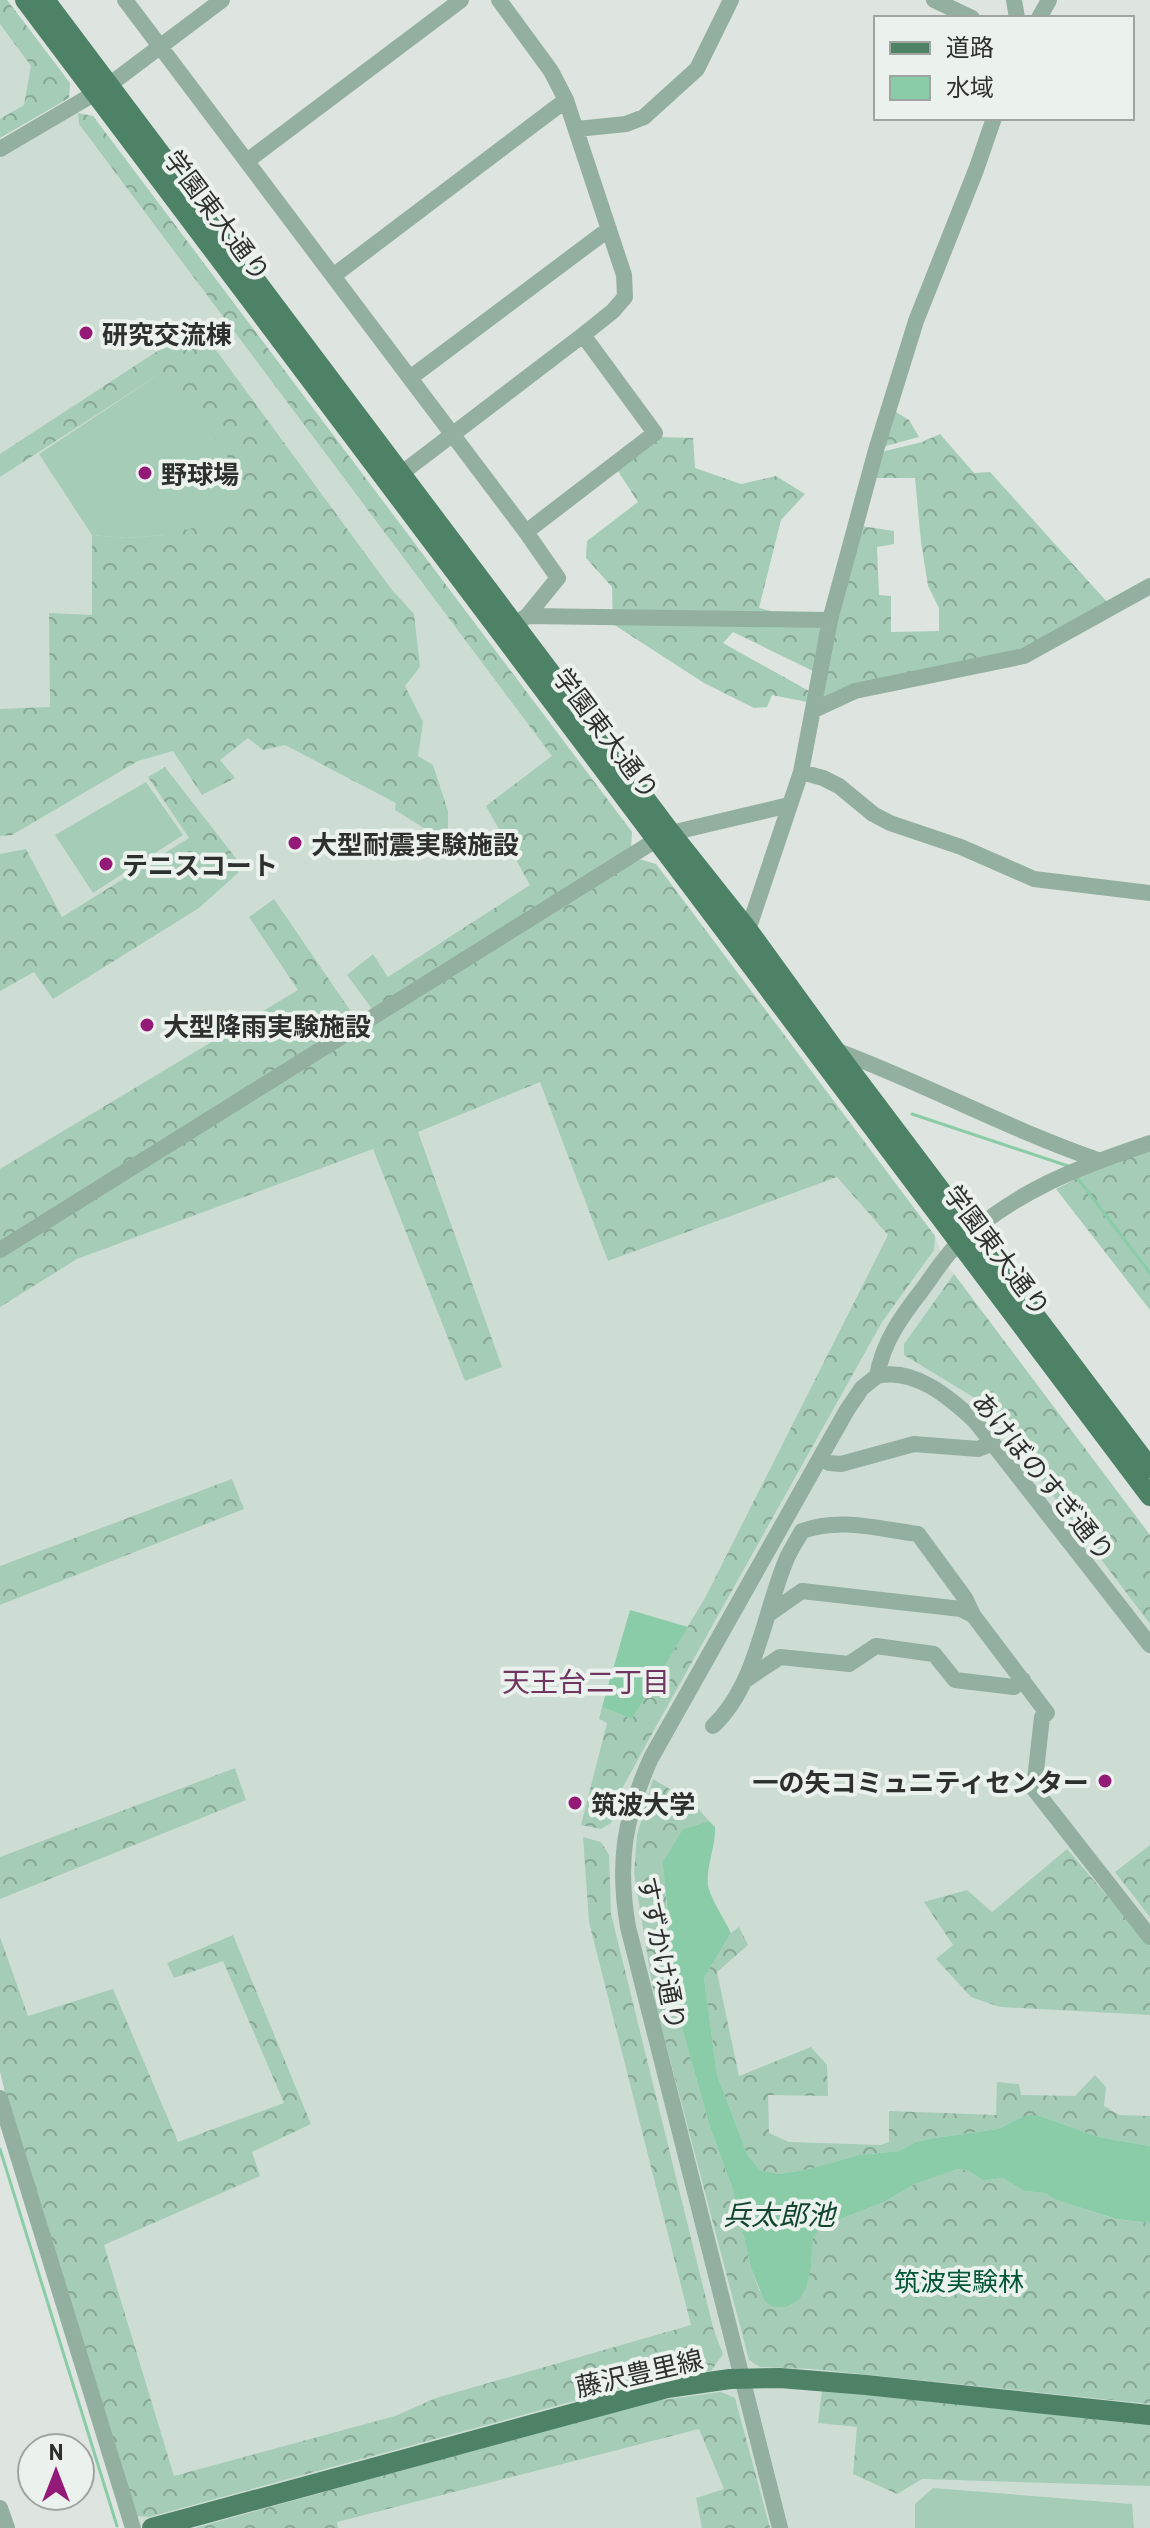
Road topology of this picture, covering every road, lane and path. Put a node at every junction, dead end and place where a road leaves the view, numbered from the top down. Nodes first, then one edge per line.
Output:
1 (25, 0) edge
2 (45, 0) edge
3 (125, 0) edge
4 (222, 0) edge
5 (461, 0) edge
6 (499, 0) edge
7 (731, 0) edge
8 (934, 0) edge
9 (968, 16) edge
10 (160, 46) junction
11 (102, 89) junction
12 (566, 100) junction
13 (993, 120) edge
14 (577, 129) junction
15 (0, 149) edge
16 (247, 161) junction
17 (609, 229) junction
18 (333, 276) junction
19 (583, 335) junction
20 (410, 378) junction
21 (452, 435) junction
22 (395, 479) junction
23 (526, 532) junction
24 (1150, 586) edge
25 (521, 620) junction
26 (830, 620) junction
27 (814, 710) junction
28 (801, 772) junction
29 (789, 805) junction
30 (664, 837) junction
31 (1150, 893) edge
32 (748, 930) junction
33 (835, 1050) junction
34 (1150, 1143) edge
35 (1098, 1160) junction
36 (966, 1237) junction
37 (0, 1250) edge
38 (877, 1376) junction
39 (993, 1443) junction
40 (829, 1463) dead end
41 (1150, 1468) edge
42 (1150, 1496) edge
43 (769, 1614) junction
44 (973, 1615) junction
45 (1150, 1645) edge
46 (1023, 1680) junction
47 (744, 1681) junction
48 (713, 1726) dead end
49 (1150, 1937) edge
50 (0, 2098) edge
51 (741, 2378) junction
52 (1150, 2415) edge
53 (0, 2508) edge
54 (7, 2528) edge
55 (133, 2528) edge
56 (152, 2528) edge
57 (780, 2528) edge

1 - 11 main road, 学園東大通り
2 - 11 main road, 学園東大通り
3 - 10 street
4 - 10 street
5 - 16 street
6 - 12 street
7 - 14 street
8 - 9 street
10 - 11 street
10 - 16 street
11 - 15 street
11 - 22 main road, 学園東大通り
12 - 14 street
12 - 18 street
13 - 26 street
14 - 17 street
16 - 18 street
17 - 19 street
17 - 20 street
18 - 20 street
19 - 21 street
19 - 23 street
20 - 21 street
21 - 22 street
21 - 23 street
22 - 25 main road, 学園東大通り
22 - 30 main road, 学園東大通り
23 - 25 street
24 - 27 street
25 - 26 street
25 - 30 main road, 学園東大通り
26 - 27 street
27 - 28 street
28 - 29 street
28 - 31 street
29 - 30 street
29 - 32 street
30 - 32 main road, 学園東大通り
30 - 36 main road, 学園東大通り
30 - 37 street
32 - 33 main road, 学園東大通り
33 - 35 street
33 - 36 main road, 学園東大通り
34 - 35 street, すずかけ通り
35 - 36 street, すずかけ通り
36 - 38 street, すずかけ通り
36 - 41 main road, 学園東大通り
36 - 42 main road, 学園東大通り
38 - 39 street, あけぼのすぎ通り
38 - 51 street, すずかけ通り
39 - 40 street
39 - 45 street, あけぼのすぎ通り
43 - 44 street
43 - 44 street
43 - 47 street
44 - 46 street
46 - 47 street
46 - 49 street
47 - 48 street
50 - 55 street
51 - 52 main road, 藤沢豊里線
51 - 56 main road, 藤沢豊里線
51 - 57 street, すずかけ通り
53 - 54 street

